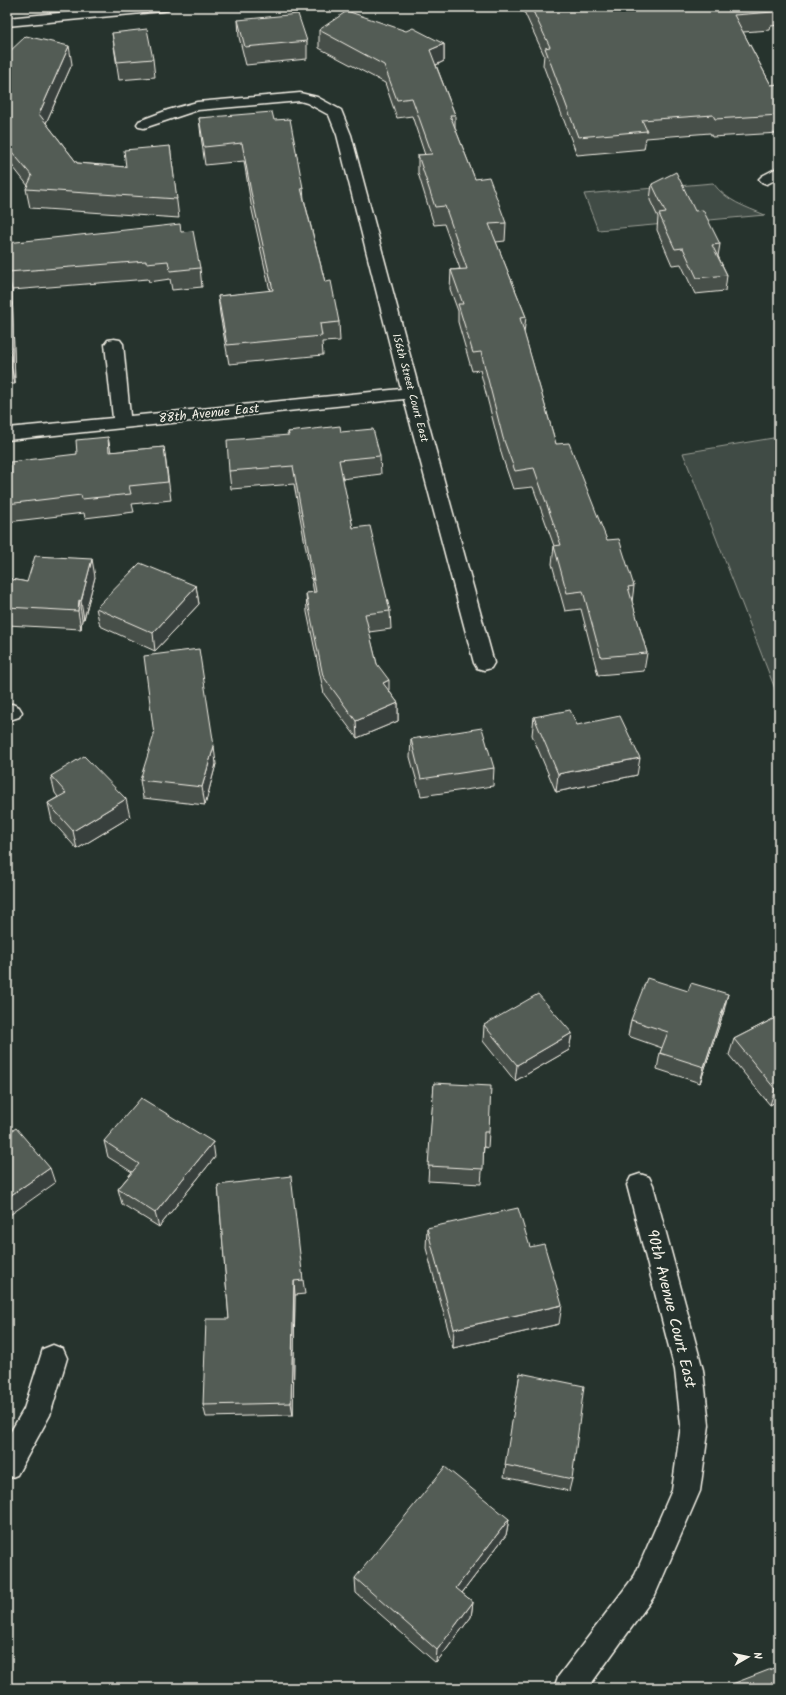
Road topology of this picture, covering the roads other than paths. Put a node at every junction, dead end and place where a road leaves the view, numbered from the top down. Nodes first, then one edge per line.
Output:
1 (163, 7) edge
2 (7, 22) edge
3 (144, 124) dead end
4 (114, 344) dead end
5 (411, 393) junction
6 (122, 422) junction
7 (7, 434) edge
8 (484, 663) dead end
9 (640, 1185) dead end
10 (53, 1358) dead end
11 (7, 1465) edge
12 (569, 1688) edge

1 - 2 street
3 - 5 street, 156th Street Court East
4 - 6 street
5 - 6 street, 88th Avenue East
5 - 8 street, 156th Street Court East
6 - 7 street, 88th Avenue East
9 - 12 street, 90th Avenue Court East
10 - 11 street

